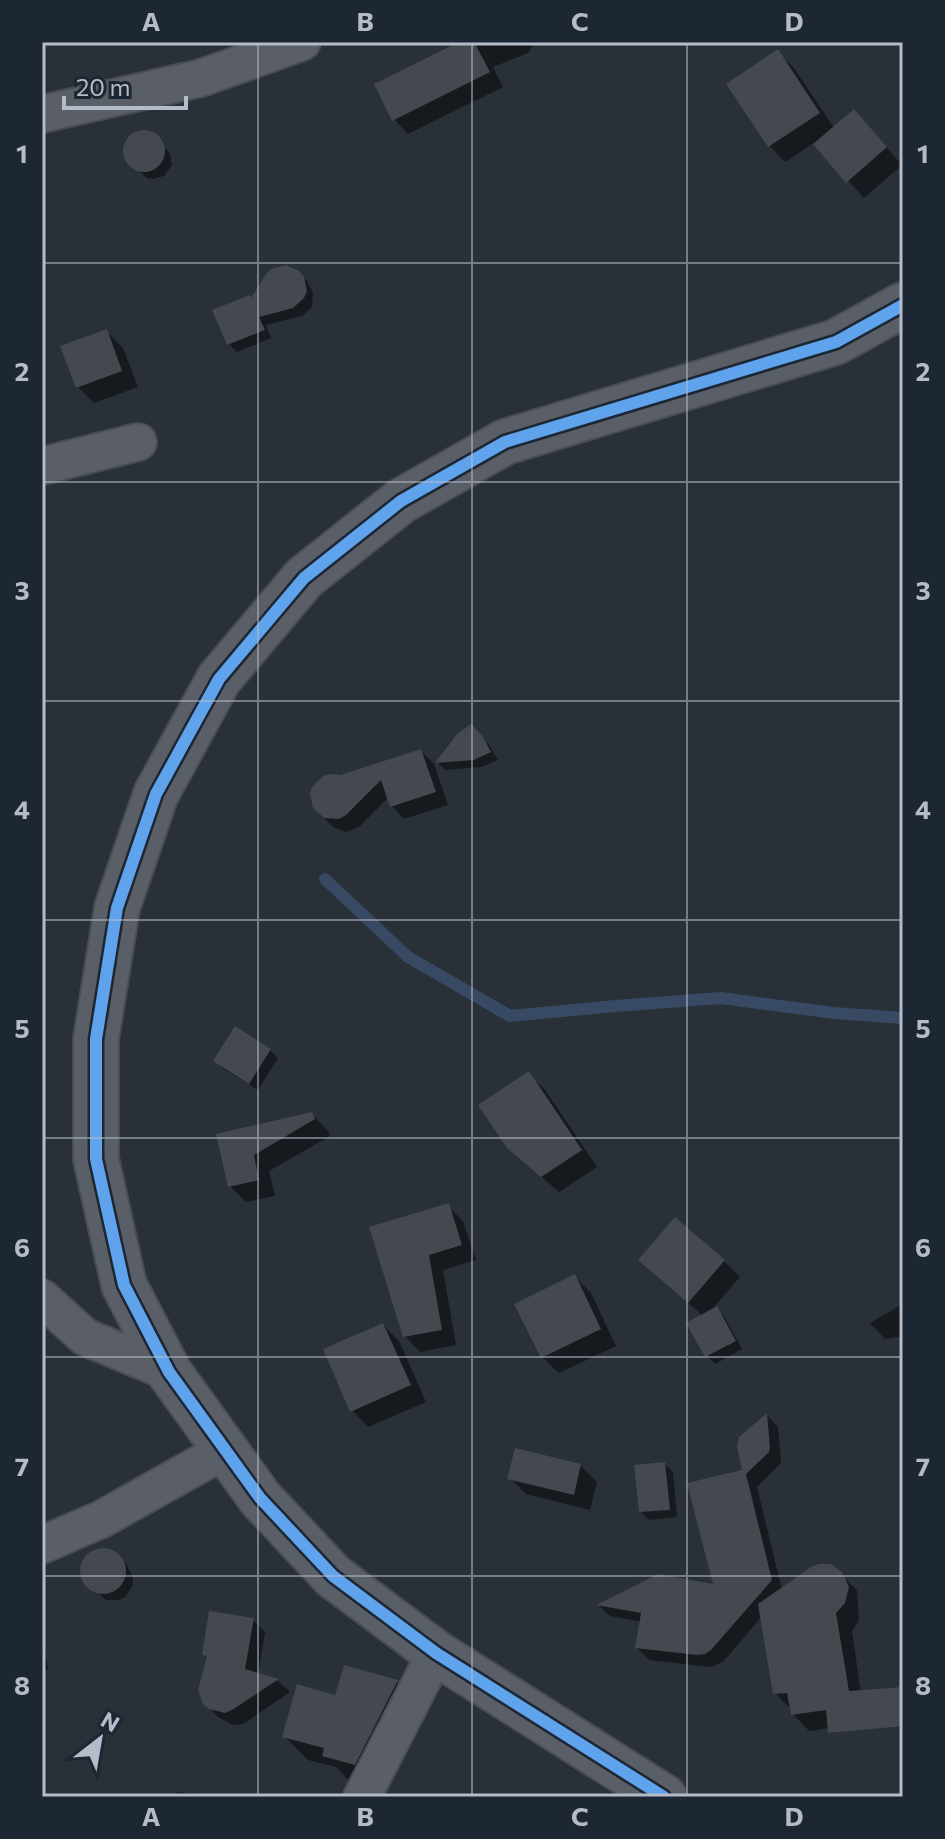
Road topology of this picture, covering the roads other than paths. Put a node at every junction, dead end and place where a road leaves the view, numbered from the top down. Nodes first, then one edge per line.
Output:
1 (302, 42) edge
2 (42, 114) edge
3 (903, 305) edge
4 (138, 442) dead end
5 (42, 466) edge
6 (42, 1298) edge
7 (169, 1372) junction
8 (225, 1450) junction
9 (42, 1545) edge
10 (436, 1653) junction
11 (362, 1797) edge
12 (664, 1797) edge

1 - 2 street
3 - 7 street
4 - 5 street
6 - 7 street
7 - 8 street
8 - 9 street
8 - 10 street
10 - 11 street
10 - 12 street

